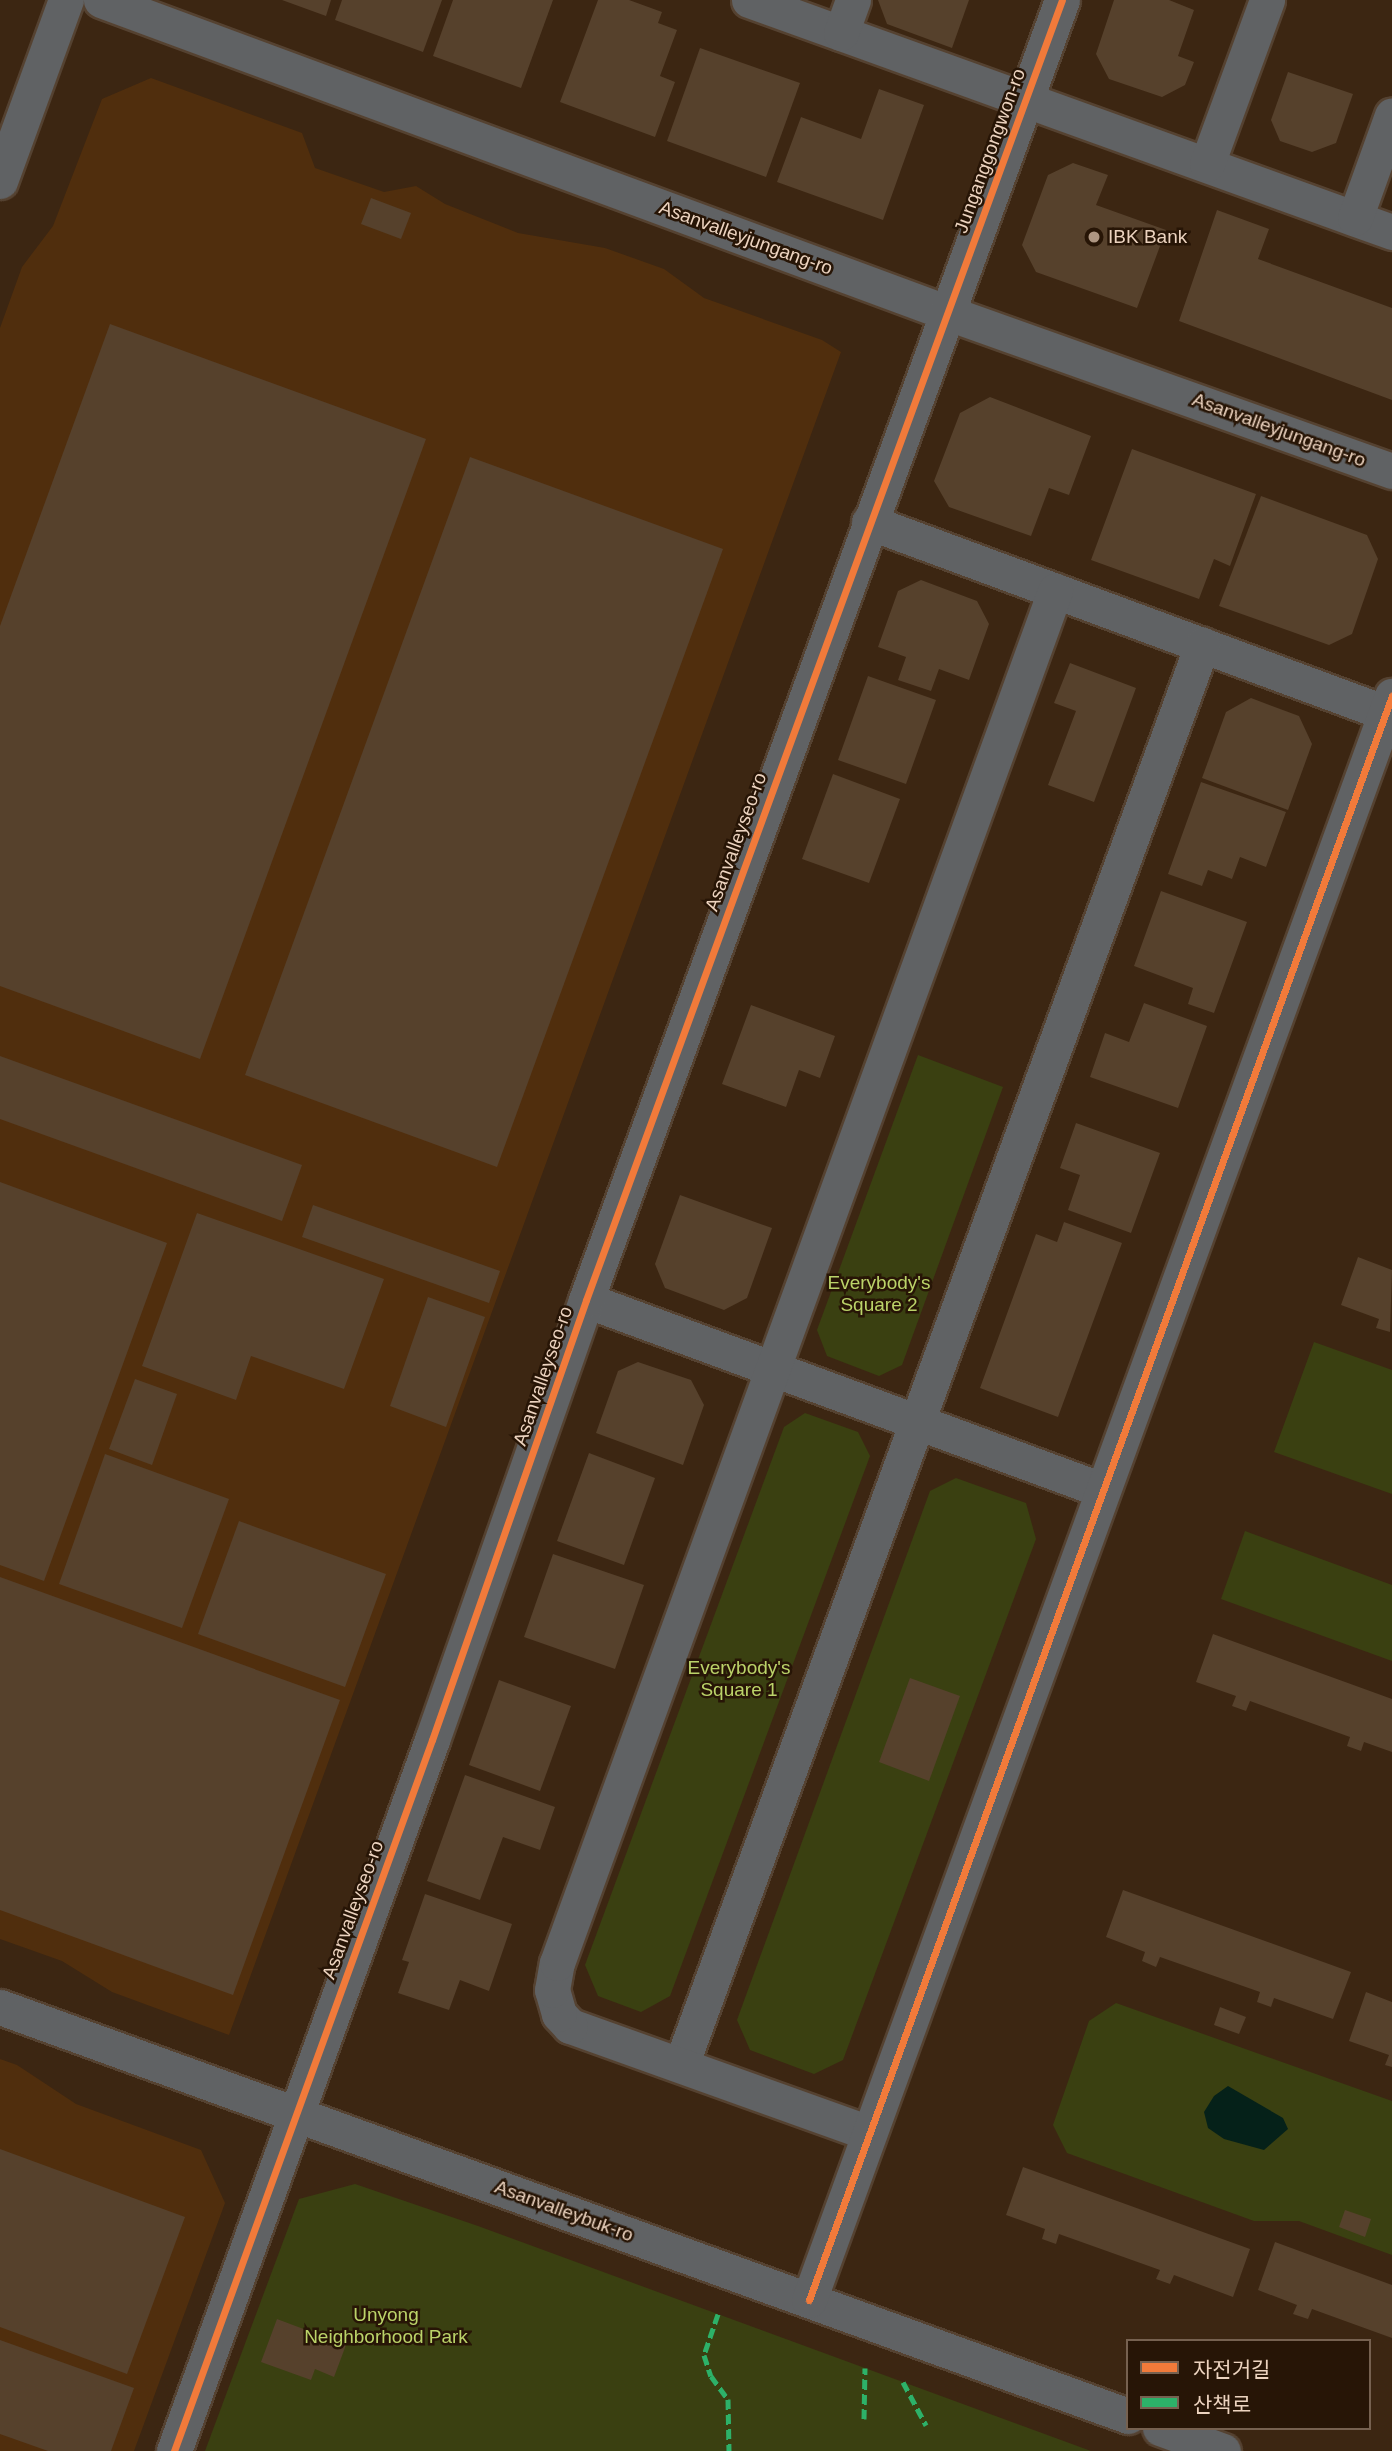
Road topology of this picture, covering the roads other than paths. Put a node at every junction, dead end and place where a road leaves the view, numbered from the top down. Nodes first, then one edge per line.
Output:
1 (66, 0) edge
2 (101, 0) edge
3 (749, 0) edge
4 (853, 0) edge
5 (1062, 0) edge
6 (1267, 0) edge
7 (841, 33) junction
8 (1026, 99) junction
9 (1392, 115) edge
10 (1207, 164) junction
11 (0, 181) edge
12 (1354, 218) junction
13 (1392, 232) edge
14 (948, 313) junction
15 (1392, 471) edge
16 (869, 522) junction
17 (1055, 591) junction
18 (1202, 645) junction
19 (1389, 704) edge
20 (586, 1300) junction
21 (771, 1367) junction
22 (915, 1422) junction
23 (1102, 1490) junction
24 (0, 2007) edge
25 (681, 2065) junction
26 (295, 2112) junction
27 (869, 2133) junction
28 (809, 2300) junction
29 (1126, 2415) edge
30 (1165, 2430) edge
31 (174, 2451) edge
32 (1223, 2451) edge

1 - 11 street
2 - 14 street, Asanvalleyjungang-ro
3 - 7 street, Junganggongwon-ro
4 - 7 street
5 - 8 street, Junganggongwon-ro
6 - 10 street
7 - 8 street, Junganggongwon-ro
8 - 10 street
8 - 14 street, Junganggongwon-ro
9 - 12 street
10 - 12 street
12 - 13 street
14 - 15 street, Asanvalleyjungang-ro
14 - 16 street, Asanvalleyseo-ro
16 - 17 street
16 - 20 street, Asanvalleyseo-ro
17 - 18 street
17 - 21 street
18 - 19 street
18 - 22 street
19 - 23 street
20 - 21 street
20 - 26 street, Asanvalleyseo-ro
21 - 22 street
21 - 25 street
22 - 23 street
22 - 25 street
23 - 27 street
24 - 26 street, Asanvalleybuk-ro
25 - 27 street
26 - 28 street, Asanvalleybuk-ro
26 - 31 street, Asanvalleyseo-ro
27 - 28 street
28 - 29 street, Asanvalleybuk-ro
30 - 32 street

